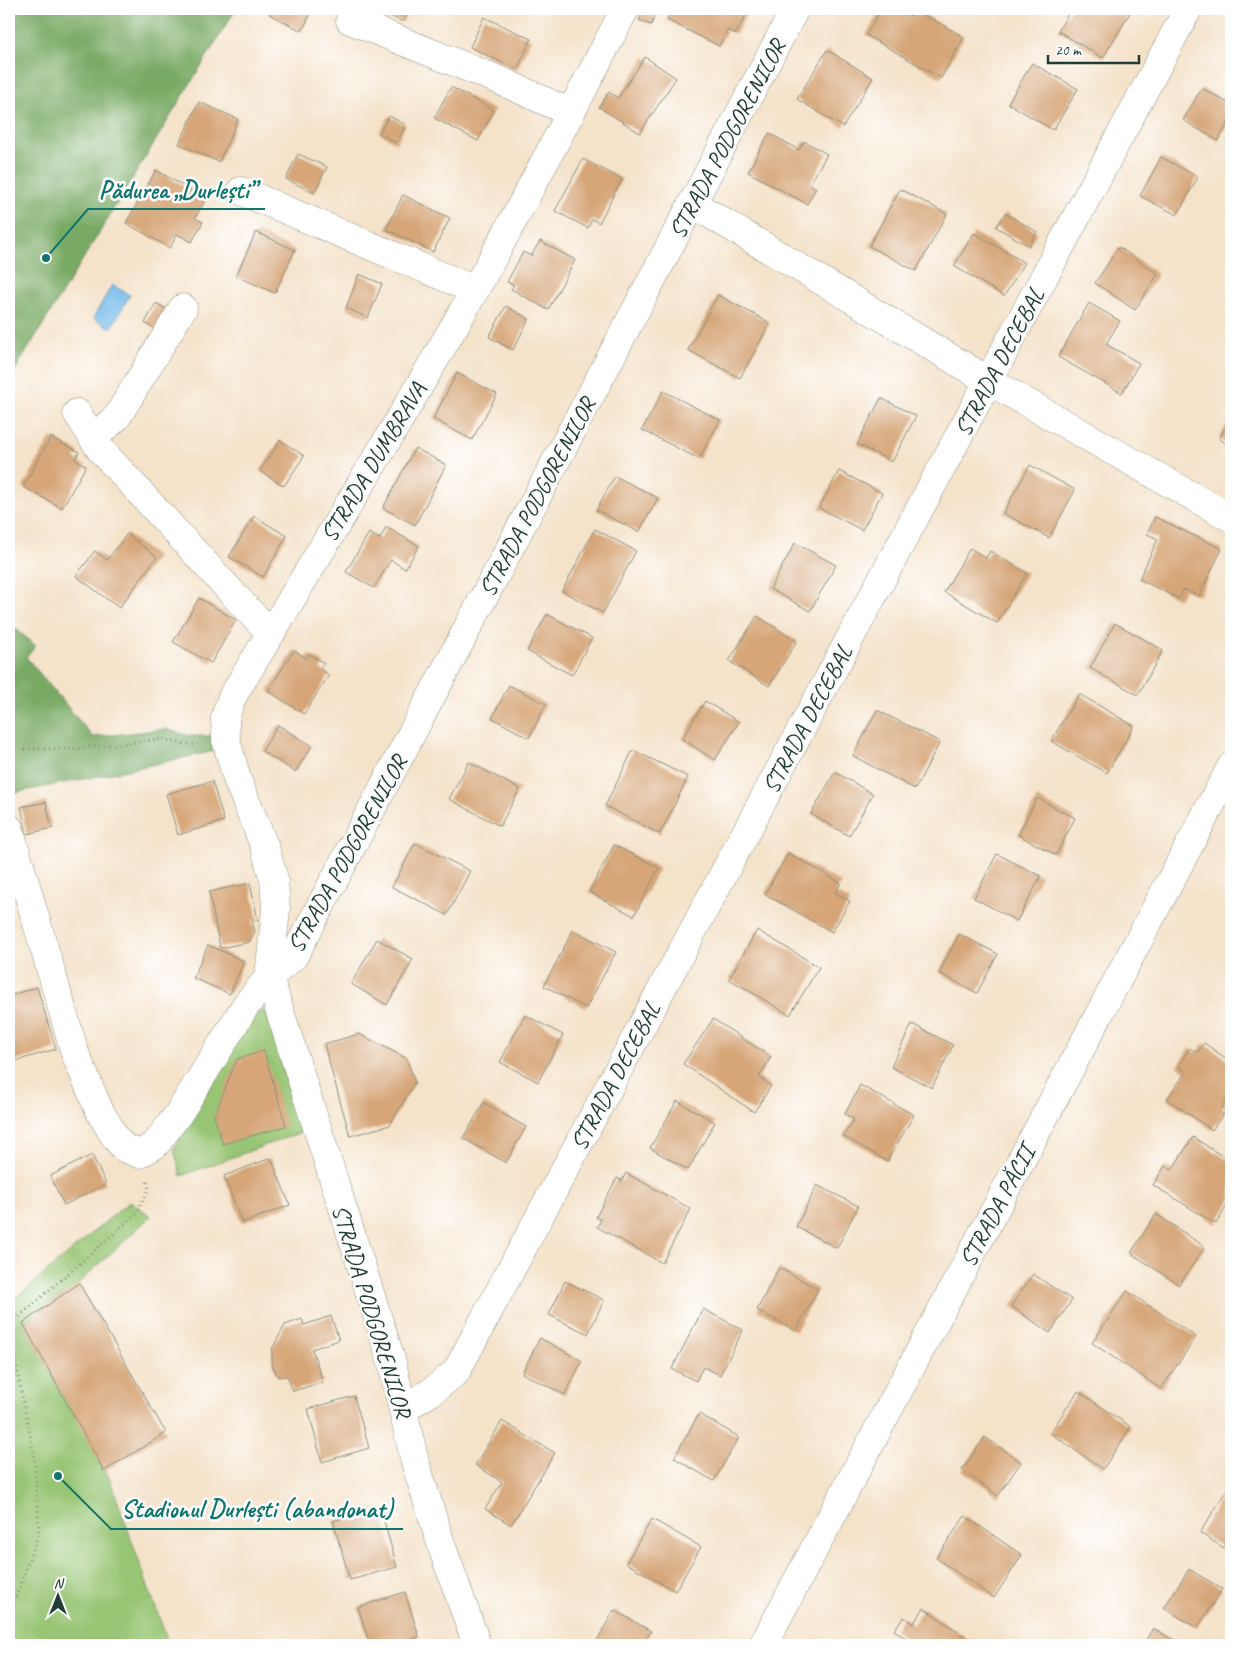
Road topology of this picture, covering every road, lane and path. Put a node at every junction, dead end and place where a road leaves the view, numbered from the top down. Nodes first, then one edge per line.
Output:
1 (626, 9) edge
2 (796, 9) edge
3 (1188, 9) edge
4 (350, 20) dead end
5 (571, 113) junction
6 (241, 191) dead end
7 (693, 204) junction
8 (475, 290) junction
9 (183, 308) dead end
10 (988, 381) junction
11 (77, 413) dead end
12 (93, 438) junction
13 (1231, 518) edge
14 (271, 633) junction
15 (226, 740) junction
16 (9, 749) edge
17 (1231, 767) edge
18 (9, 828) edge
19 (269, 977) junction
20 (139, 1154) junction
21 (9, 1317) edge
22 (12, 1323) junction
23 (403, 1409) junction
24 (9, 1616) edge
25 (477, 1645) edge
26 (764, 1645) edge

1 - 5 street, STRADA DUMBRAVA
2 - 7 street, STRADA PODGORENILOR
3 - 10 street, STRADA DECEBAL
4 - 5 street
5 - 8 street, STRADA DUMBRAVA
6 - 8 street
7 - 10 street
7 - 19 street, STRADA PODGORENILOR
8 - 14 street, STRADA DUMBRAVA
9 - 12 street
10 - 13 street
10 - 23 street, STRADA DECEBAL
11 - 12 street
12 - 14 street
14 - 15 street, STRADA DUMBRAVA
15 - 16 path
15 - 19 street, STRADA DUMBRAVA
17 - 26 street, STRADA PĂCII
18 - 20 street
19 - 20 street, STRADA PODGORENILOR
19 - 23 street, STRADA PODGORENILOR
20 - 22 path
21 - 22 path
22 - 24 path
23 - 25 street, STRADA PODGORENILOR

